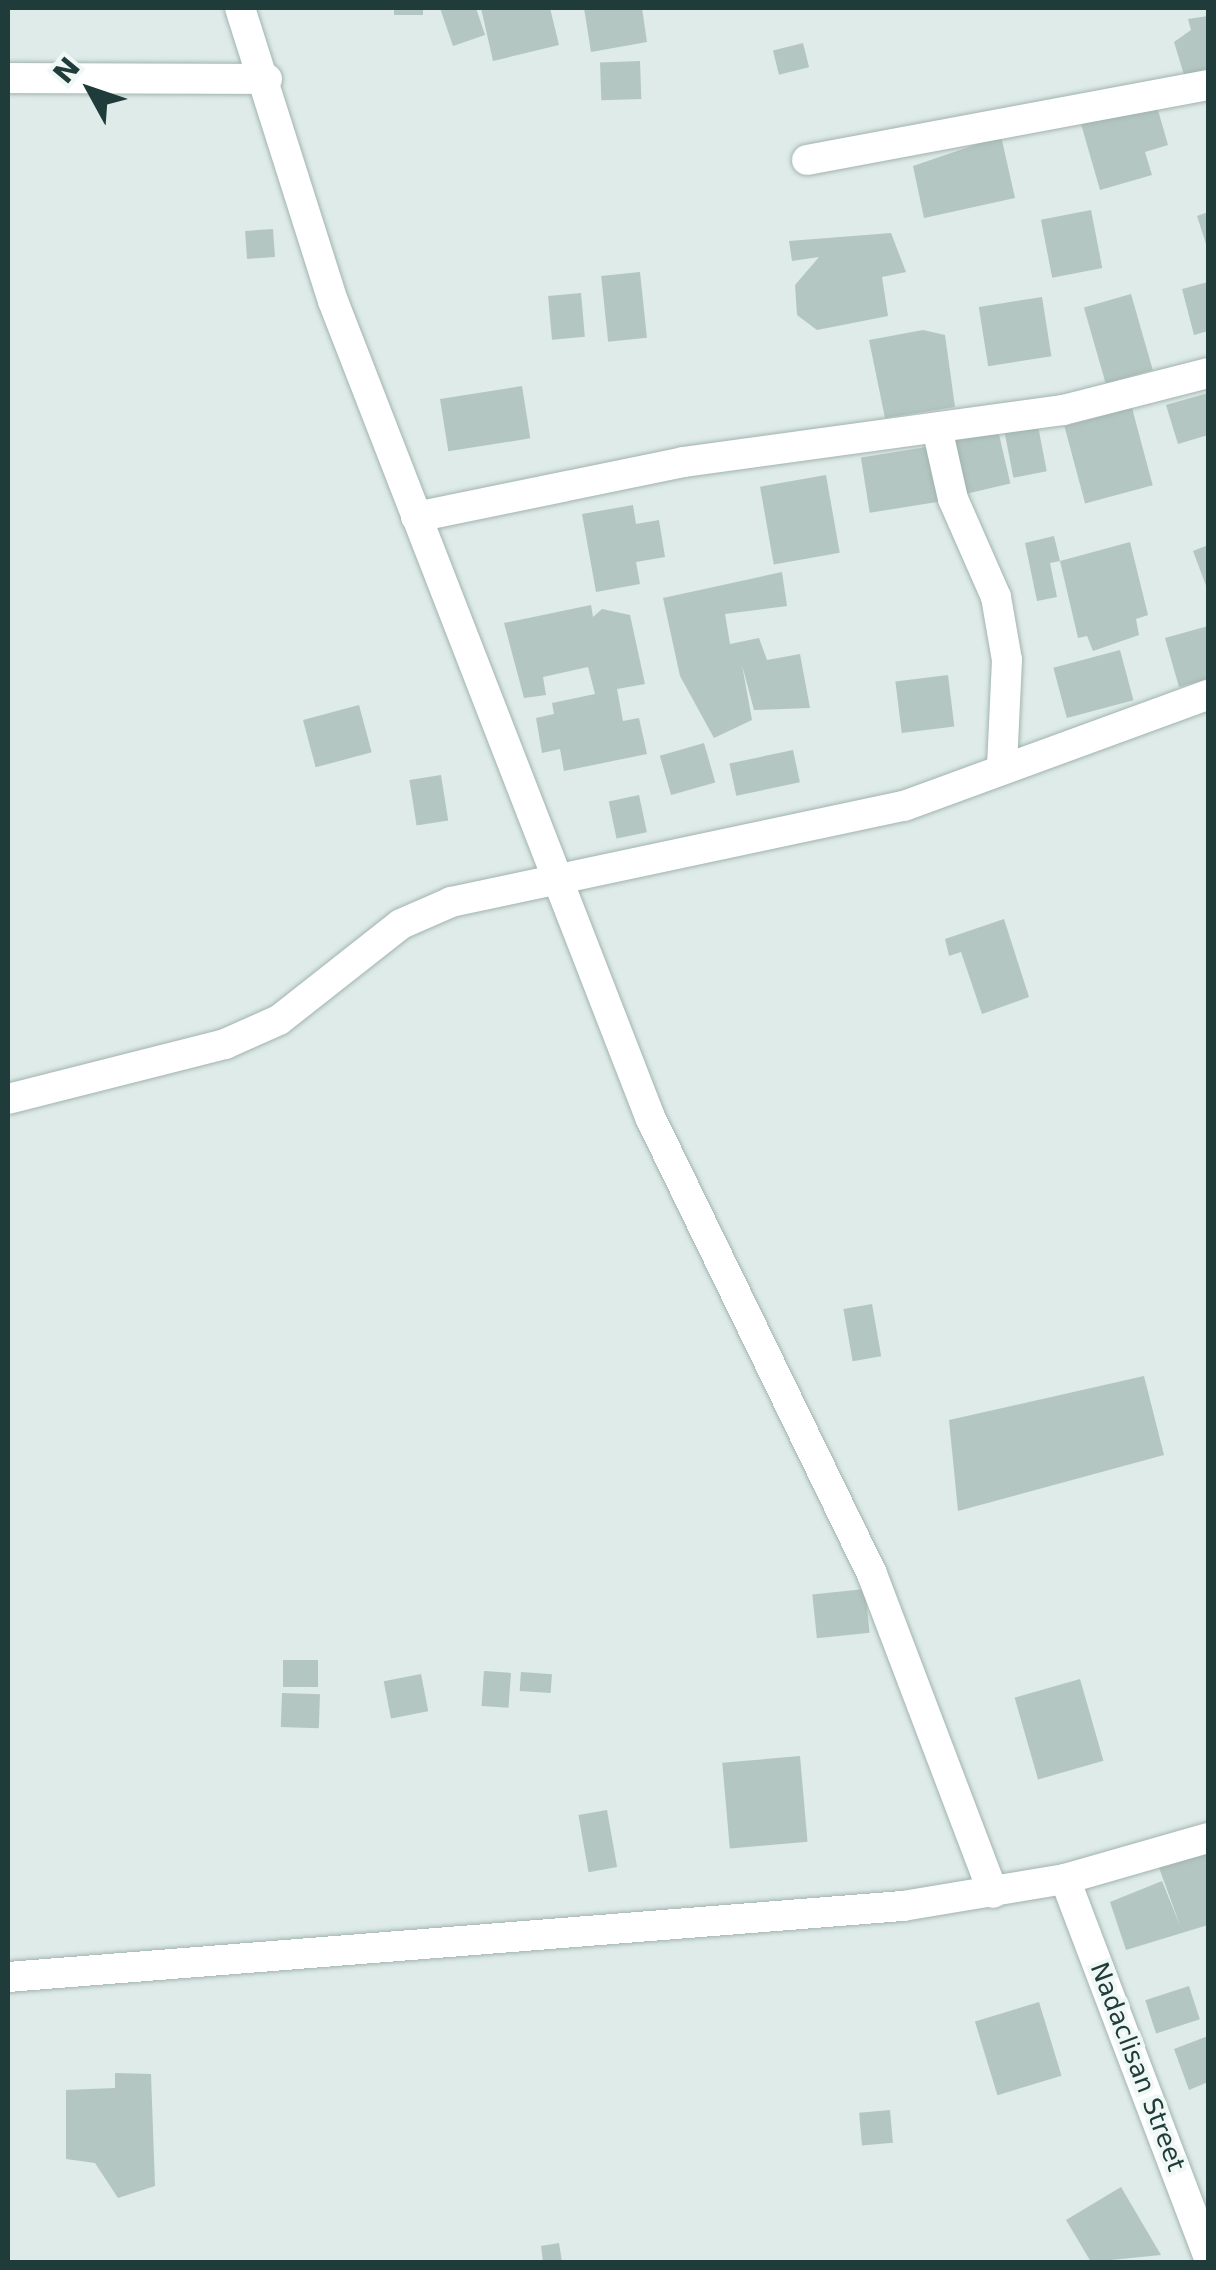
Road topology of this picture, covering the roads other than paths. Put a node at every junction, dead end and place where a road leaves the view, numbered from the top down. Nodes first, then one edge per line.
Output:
1 (240, 8) edge
2 (8, 78) edge
3 (267, 79) junction
4 (1208, 85) edge
5 (807, 160) dead end
6 (1208, 373) edge
7 (937, 428) junction
8 (416, 517) junction
9 (1208, 695) edge
10 (1002, 768) junction
11 (557, 879) junction
12 (8, 1099) edge
13 (1208, 1838) edge
14 (1065, 1879) junction
15 (993, 1893) junction
16 (8, 1977) edge
17 (1208, 2256) edge

1 - 3 street
2 - 3 street
3 - 8 street
4 - 5 street
6 - 7 street
7 - 8 street
7 - 10 street
8 - 11 street
9 - 10 street
10 - 11 street
11 - 12 street
11 - 15 street
13 - 14 street
14 - 15 street
14 - 17 street, Nadaclisan Street
15 - 16 street

